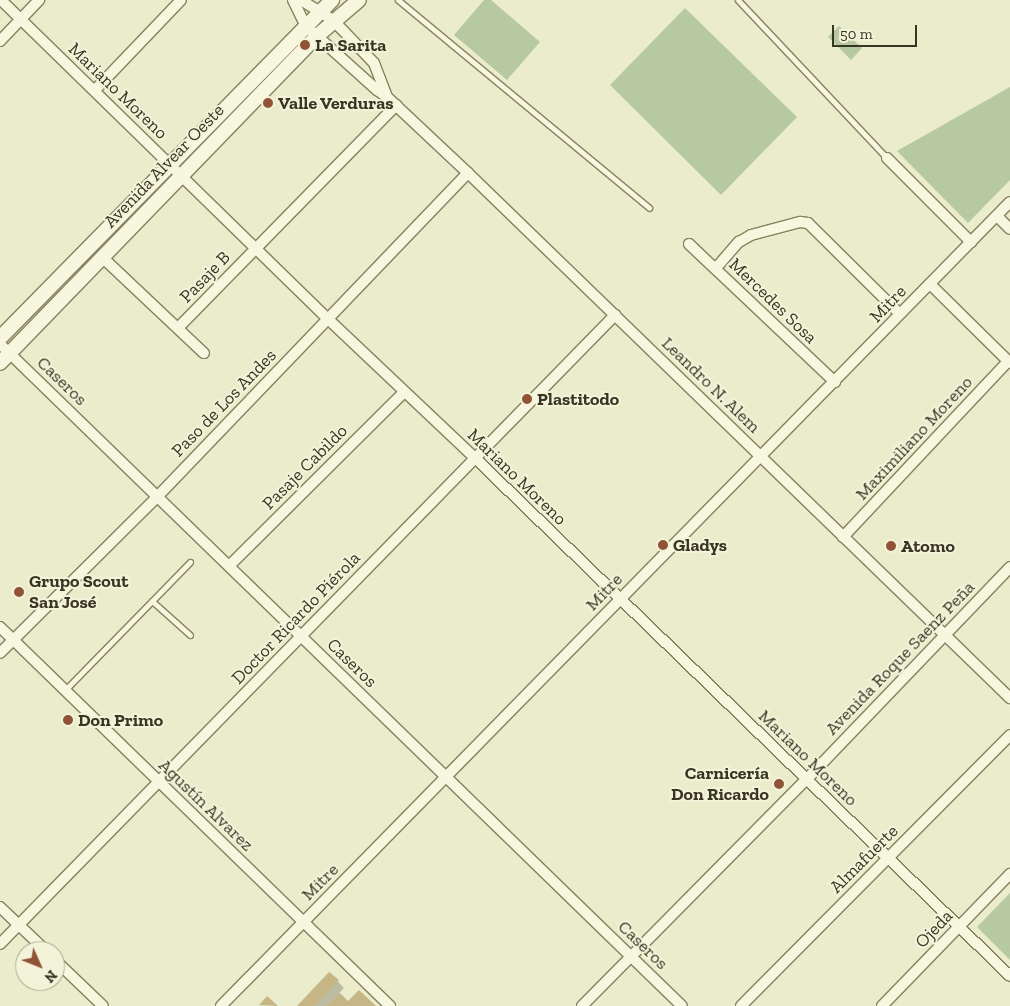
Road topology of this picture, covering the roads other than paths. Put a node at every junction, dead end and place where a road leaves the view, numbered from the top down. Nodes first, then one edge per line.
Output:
1 (1, 0) edge
2 (39, 0) edge
3 (181, 0) edge
4 (293, 0) edge
5 (301, 0) edge
6 (332, 0) edge
7 (359, 0) edge
8 (398, 0) edge
9 (738, 0) edge
10 (319, 11) junction
11 (20, 19) junction
12 (333, 20) junction
13 (306, 25) junction
14 (317, 36) junction
15 (0, 41) edge
16 (95, 90) junction
17 (387, 97) junction
18 (396, 105) junction
19 (887, 158) joint
20 (169, 164) junction
21 (468, 174) junction
22 (181, 175) junction
23 (1010, 202) edge
24 (649, 208) dead end
25 (997, 216) junction
26 (1010, 229) edge
27 (971, 242) junction
28 (688, 244) dead end
29 (256, 249) junction
30 (102, 257) junction
31 (716, 268) junction
32 (930, 284) junction
33 (900, 314) junction
34 (615, 315) junction
35 (327, 318) junction
36 (178, 328) junction
37 (0, 338) edge
38 (3, 353) edge
39 (204, 353) dead end
40 (1009, 362) edge
41 (834, 382) junction
42 (404, 392) junction
43 (761, 456) junction
44 (476, 459) junction
45 (157, 497) junction
46 (843, 536) junction
47 (190, 562) dead end
48 (230, 565) junction
49 (1010, 567) edge
50 (620, 599) junction
51 (152, 601) junction
52 (0, 627) edge
53 (190, 635) dead end
54 (945, 635) junction
55 (300, 636) junction
56 (13, 640) junction
57 (0, 653) edge
58 (65, 691) junction
59 (1010, 698) edge
60 (1010, 735) edge
61 (448, 777) junction
62 (806, 780) junction
63 (159, 782) junction
64 (888, 858) junction
65 (1010, 874) edge
66 (0, 907) edge
67 (303, 922) junction
68 (18, 924) junction
69 (959, 927) junction
70 (36, 941) edge
71 (0, 944) edge
72 (632, 957) junction
73 (65, 970) edge
74 (1010, 976) edge
75 (103, 1006) edge
76 (221, 1006) edge
77 (390, 1006) edge
78 (582, 1006) edge
79 (682, 1006) edge
80 (741, 1006) edge
81 (882, 1006) edge

1 - 11 street, Mariano Moreno
2 - 11 street
3 - 16 street
4 - 13 street, Leandro N. Alem
5 - 10 street, Leandro N. Alem
6 - 10 main road, Avenida Alvear Oeste
7 - 12 main road, Avenida Alvear Oeste
8 - 24 lane
9 - 19 lane
10 - 12 street, Leandro N. Alem
10 - 13 main road, Avenida Alvear Oeste
11 - 15 street
11 - 16 street, Mariano Moreno
12 - 14 main road, Avenida Alvear Oeste
12 - 17 street, Leandro N. Alem
13 - 14 street, Leandro N. Alem
13 - 20 main road, Avenida Alvear Oeste
14 - 17 street, Leandro N. Alem
14 - 22 main road, Avenida Alvear Oeste
16 - 20 street, Mariano Moreno
17 - 18 street, Leandro N. Alem
18 - 21 street, Leandro N. Alem
18 - 29 street, Pasaje B
19 - 27 street
20 - 22 street, Mariano Moreno
20 - 37 main road, Avenida Alvear Oeste
21 - 34 street, Leandro N. Alem
21 - 35 street, Paso de Los Andes
22 - 29 street, Mariano Moreno
22 - 30 main road, Avenida Alvear Oeste
23 - 25 street, Mitre
25 - 26 street
25 - 27 street, Mitre
27 - 32 street, Mitre
28 - 31 street, Mercedes Sosa
29 - 35 street, Mariano Moreno
29 - 36 street, Pasaje B
30 - 36 street
30 - 38 main road, Avenida Alvear Oeste
31 - 33 street
31 - 41 street, Mercedes Sosa
32 - 33 street, Mitre
32 - 40 street
33 - 41 street, Mitre
34 - 43 street, Leandro N. Alem
34 - 44 street, Doctor Ricardo Piérola
35 - 42 street, Mariano Moreno
35 - 45 street, Paso de Los Andes
36 - 39 street
38 - 45 street, Caseros
40 - 46 street, Maximiliano Moreno
41 - 43 street, Mitre
42 - 44 street, Mariano Moreno
42 - 48 street, Pasaje Cabildo
43 - 46 street, Leandro N. Alem
43 - 50 street, Mitre
44 - 50 street, Mariano Moreno
44 - 55 street, Doctor Ricardo Piérola
45 - 48 street, Caseros
45 - 56 street, Paso de Los Andes
46 - 54 street, Leandro N. Alem
47 - 51 lane
48 - 55 street, Caseros
49 - 54 street, Avenida Roque Saenz Peña
50 - 61 street, Mitre
50 - 62 street, Mariano Moreno
51 - 53 lane
51 - 58 lane
52 - 56 street, Agustín Alvarez
54 - 59 street, Leandro N. Alem
54 - 62 street, Avenida Roque Saenz Peña
55 - 61 street, Caseros
55 - 63 street, Doctor Ricardo Piérola
56 - 57 street, Paso de Los Andes
56 - 58 street, Agustín Alvarez
58 - 63 street, Agustín Alvarez
60 - 64 street, Almafuerte
61 - 67 street, Mitre
61 - 72 street, Caseros
62 - 64 street, Mariano Moreno
62 - 72 street, Avenida Roque Saenz Peña
63 - 67 street, Agustín Alvarez
63 - 68 street, Doctor Ricardo Piérola
64 - 69 street, Mariano Moreno
64 - 80 street, Almafuerte
65 - 69 street, Ojeda
66 - 68 street
67 - 76 street, Mitre
67 - 77 street, Agustín Alvarez
68 - 70 street
68 - 71 street, Doctor Ricardo Piérola
69 - 74 street, Mariano Moreno
69 - 81 street, Ojeda
72 - 78 street, Avenida Roque Saenz Peña
72 - 79 street, Caseros
73 - 75 street

